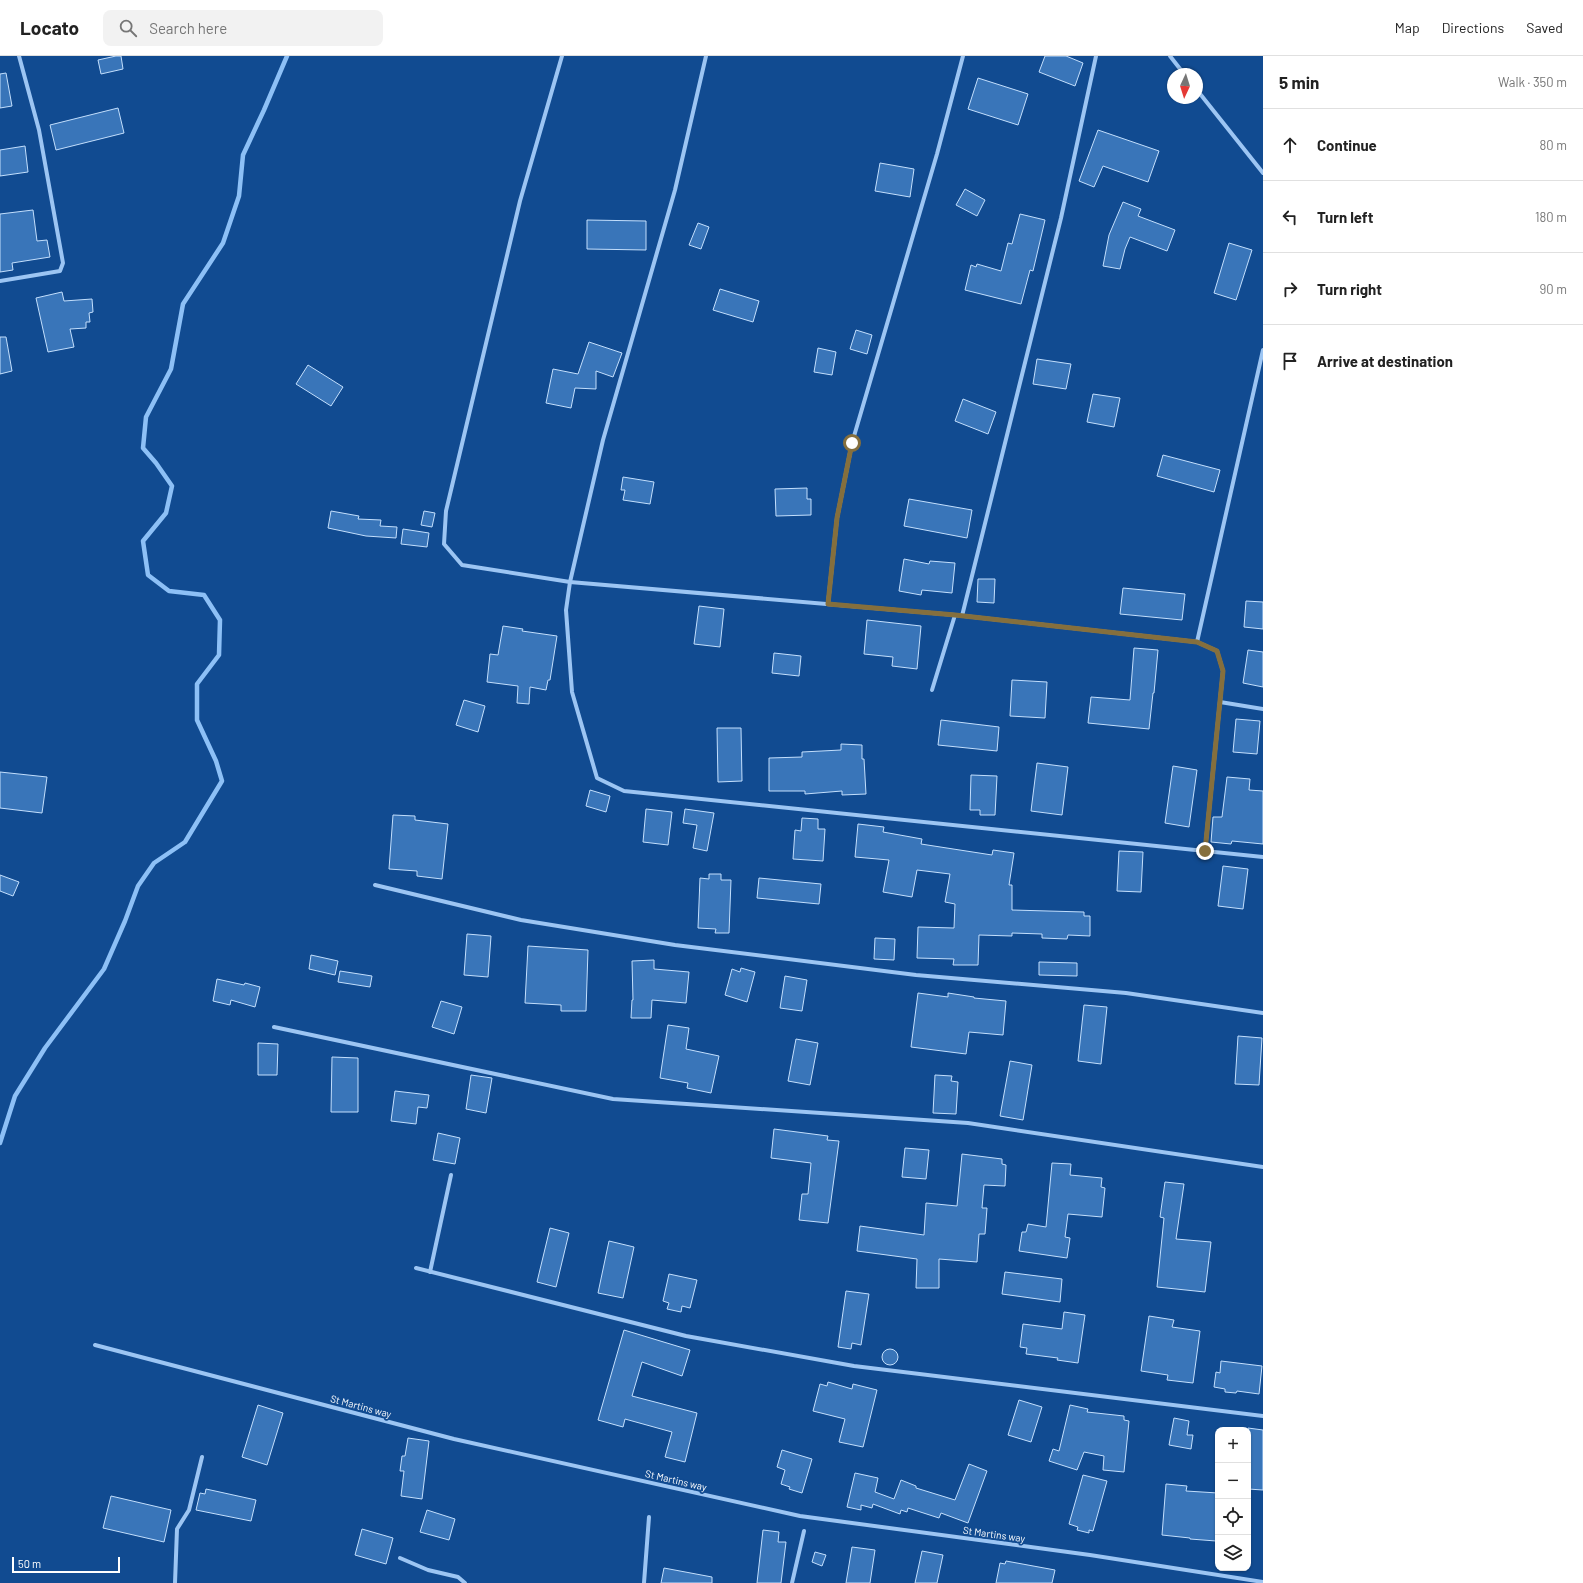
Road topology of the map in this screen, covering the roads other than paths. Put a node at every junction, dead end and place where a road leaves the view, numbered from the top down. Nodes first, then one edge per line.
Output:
1 (20, 56) edge
2 (562, 56) edge
3 (706, 56) edge
4 (962, 56) edge
5 (1096, 56) edge
6 (1170, 56) edge
7 (1179, 68) edge
8 (1203, 97) edge
9 (1263, 172) edge
10 (0, 281) edge
11 (1263, 350) edge
12 (570, 582) junction
13 (828, 604) junction
14 (955, 615) junction
15 (962, 616) junction
16 (1197, 642) junction
17 (932, 690) dead end
18 (1220, 702) junction
19 (1263, 709) edge
20 (1205, 851) junction
21 (1263, 857) edge
22 (375, 885) dead end
23 (1263, 1013) edge
24 (274, 1027) dead end
25 (1263, 1167) edge
26 (451, 1175) dead end
27 (416, 1268) dead end
28 (430, 1272) junction
29 (95, 1346) dead end
30 (1263, 1411) edge
31 (1263, 1416) edge
32 (202, 1457) dead end
33 (649, 1517) dead end
34 (804, 1531) dead end
35 (400, 1558) dead end
36 (1263, 1582) edge
37 (175, 1583) edge
38 (465, 1583) edge
39 (644, 1583) edge
40 (792, 1583) edge

1 - 10 street
2 - 12 street
3 - 12 street
4 - 13 street
5 - 15 street
6 - 7 street
8 - 9 street
11 - 16 street
12 - 13 street
12 - 20 street
13 - 14 street
14 - 15 street
14 - 17 street
15 - 16 street
16 - 18 street
18 - 19 street
18 - 20 street
20 - 21 street
22 - 23 street
24 - 25 street
26 - 28 street
27 - 28 street
28 - 31 street
29 - 36 street, St Martins way
30 - 31 street
32 - 37 street
33 - 39 street
34 - 40 street
35 - 38 street

